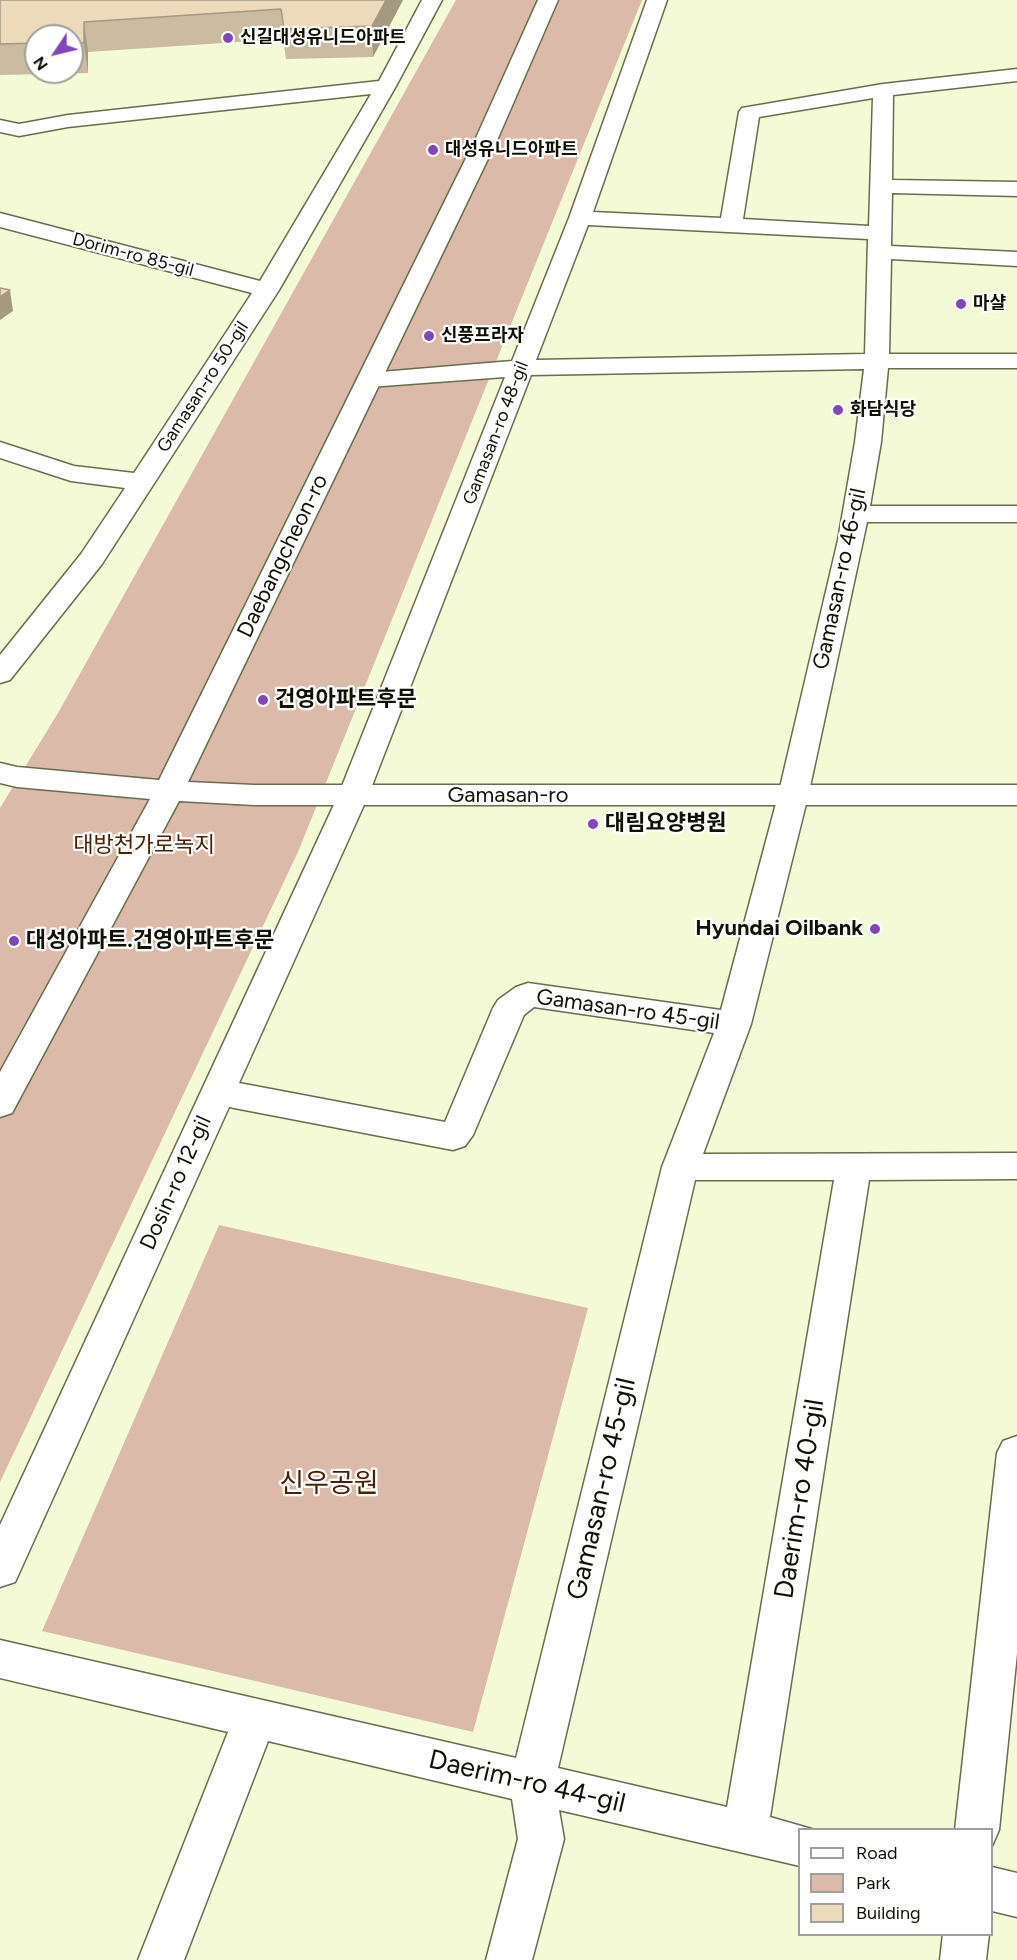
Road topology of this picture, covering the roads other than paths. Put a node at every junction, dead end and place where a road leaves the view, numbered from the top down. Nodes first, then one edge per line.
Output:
1 (432, 0) edge
2 (548, 0) edge
3 (657, 0) edge
4 (1017, 75) edge
5 (386, 86) junction
6 (883, 90) junction
7 (10, 128) edge
8 (880, 186) junction
9 (1017, 189) edge
10 (580, 218) junction
11 (0, 220) edge
12 (730, 226) junction
13 (880, 243) junction
14 (1017, 259) edge
15 (267, 290) junction
16 (877, 361) junction
17 (1017, 361) edge
18 (521, 368) junction
19 (369, 380) junction
20 (0, 450) edge
21 (141, 482) junction
22 (856, 514) junction
23 (1017, 514) edge
24 (0, 674) edge
25 (0, 773) edge
26 (169, 791) junction
27 (1017, 795) edge
28 (352, 796) junction
29 (793, 796) junction
30 (734, 1024) junction
31 (218, 1092) junction
32 (0, 1104) edge
33 (854, 1165) junction
34 (1017, 1166) edge
35 (680, 1167) junction
36 (1017, 1453) edge
37 (0, 1569) edge
38 (0, 1659) edge
39 (255, 1719) junction
40 (532, 1784) junction
41 (977, 1828) edge
42 (745, 1833) junction
43 (798, 1845) edge
44 (993, 1889) edge
45 (1017, 1895) edge
46 (966, 1936) edge
47 (161, 1960) edge
48 (509, 1960) edge
49 (963, 1960) edge

1 - 5 street, Gamasan-ro 50-gil
2 - 19 street, Daebangcheon-ro
3 - 10 street, Gamasan-ro 48-gil
4 - 6 street
5 - 7 street
5 - 15 street, Gamasan-ro 50-gil
6 - 8 street, Gamasan-ro 46-gil
6 - 12 street
8 - 9 street
8 - 13 street, Gamasan-ro 46-gil
10 - 12 street
10 - 18 street, Gamasan-ro 48-gil
11 - 15 street, Dorim-ro 85-gil
12 - 13 street
13 - 14 street
13 - 16 street, Gamasan-ro 46-gil
15 - 21 street, Gamasan-ro 50-gil
16 - 17 street
16 - 18 street
16 - 22 street, Gamasan-ro 46-gil
18 - 19 street
18 - 28 street, Gamasan-ro 48-gil
19 - 26 street, Daebangcheon-ro
20 - 21 street
21 - 24 street, Gamasan-ro 50-gil
22 - 23 street
22 - 29 street, Gamasan-ro 46-gil
25 - 26 street, Gamasan-ro
26 - 28 street, Gamasan-ro
26 - 32 street, Daebangcheon-ro
27 - 29 street, Gamasan-ro
28 - 29 street, Gamasan-ro
28 - 31 street, Dosin-ro 12-gil
29 - 30 street, Gamasan-ro 45-gil
30 - 31 street, Gamasan-ro 45-gil
30 - 35 street, Gamasan-ro 45-gil
31 - 37 street, Dosin-ro 12-gil
33 - 34 street
33 - 35 street
33 - 42 street, Daerim-ro 40-gil
35 - 40 street, Gamasan-ro 45-gil
36 - 41 street
38 - 39 street, Daerim-ro 44-gil
39 - 40 street, Daerim-ro 44-gil
39 - 47 street
40 - 42 street, Daerim-ro 44-gil
40 - 48 street, Gamasan-ro 45-gil
42 - 43 street, Daerim-ro 44-gil
44 - 45 street
46 - 49 street

